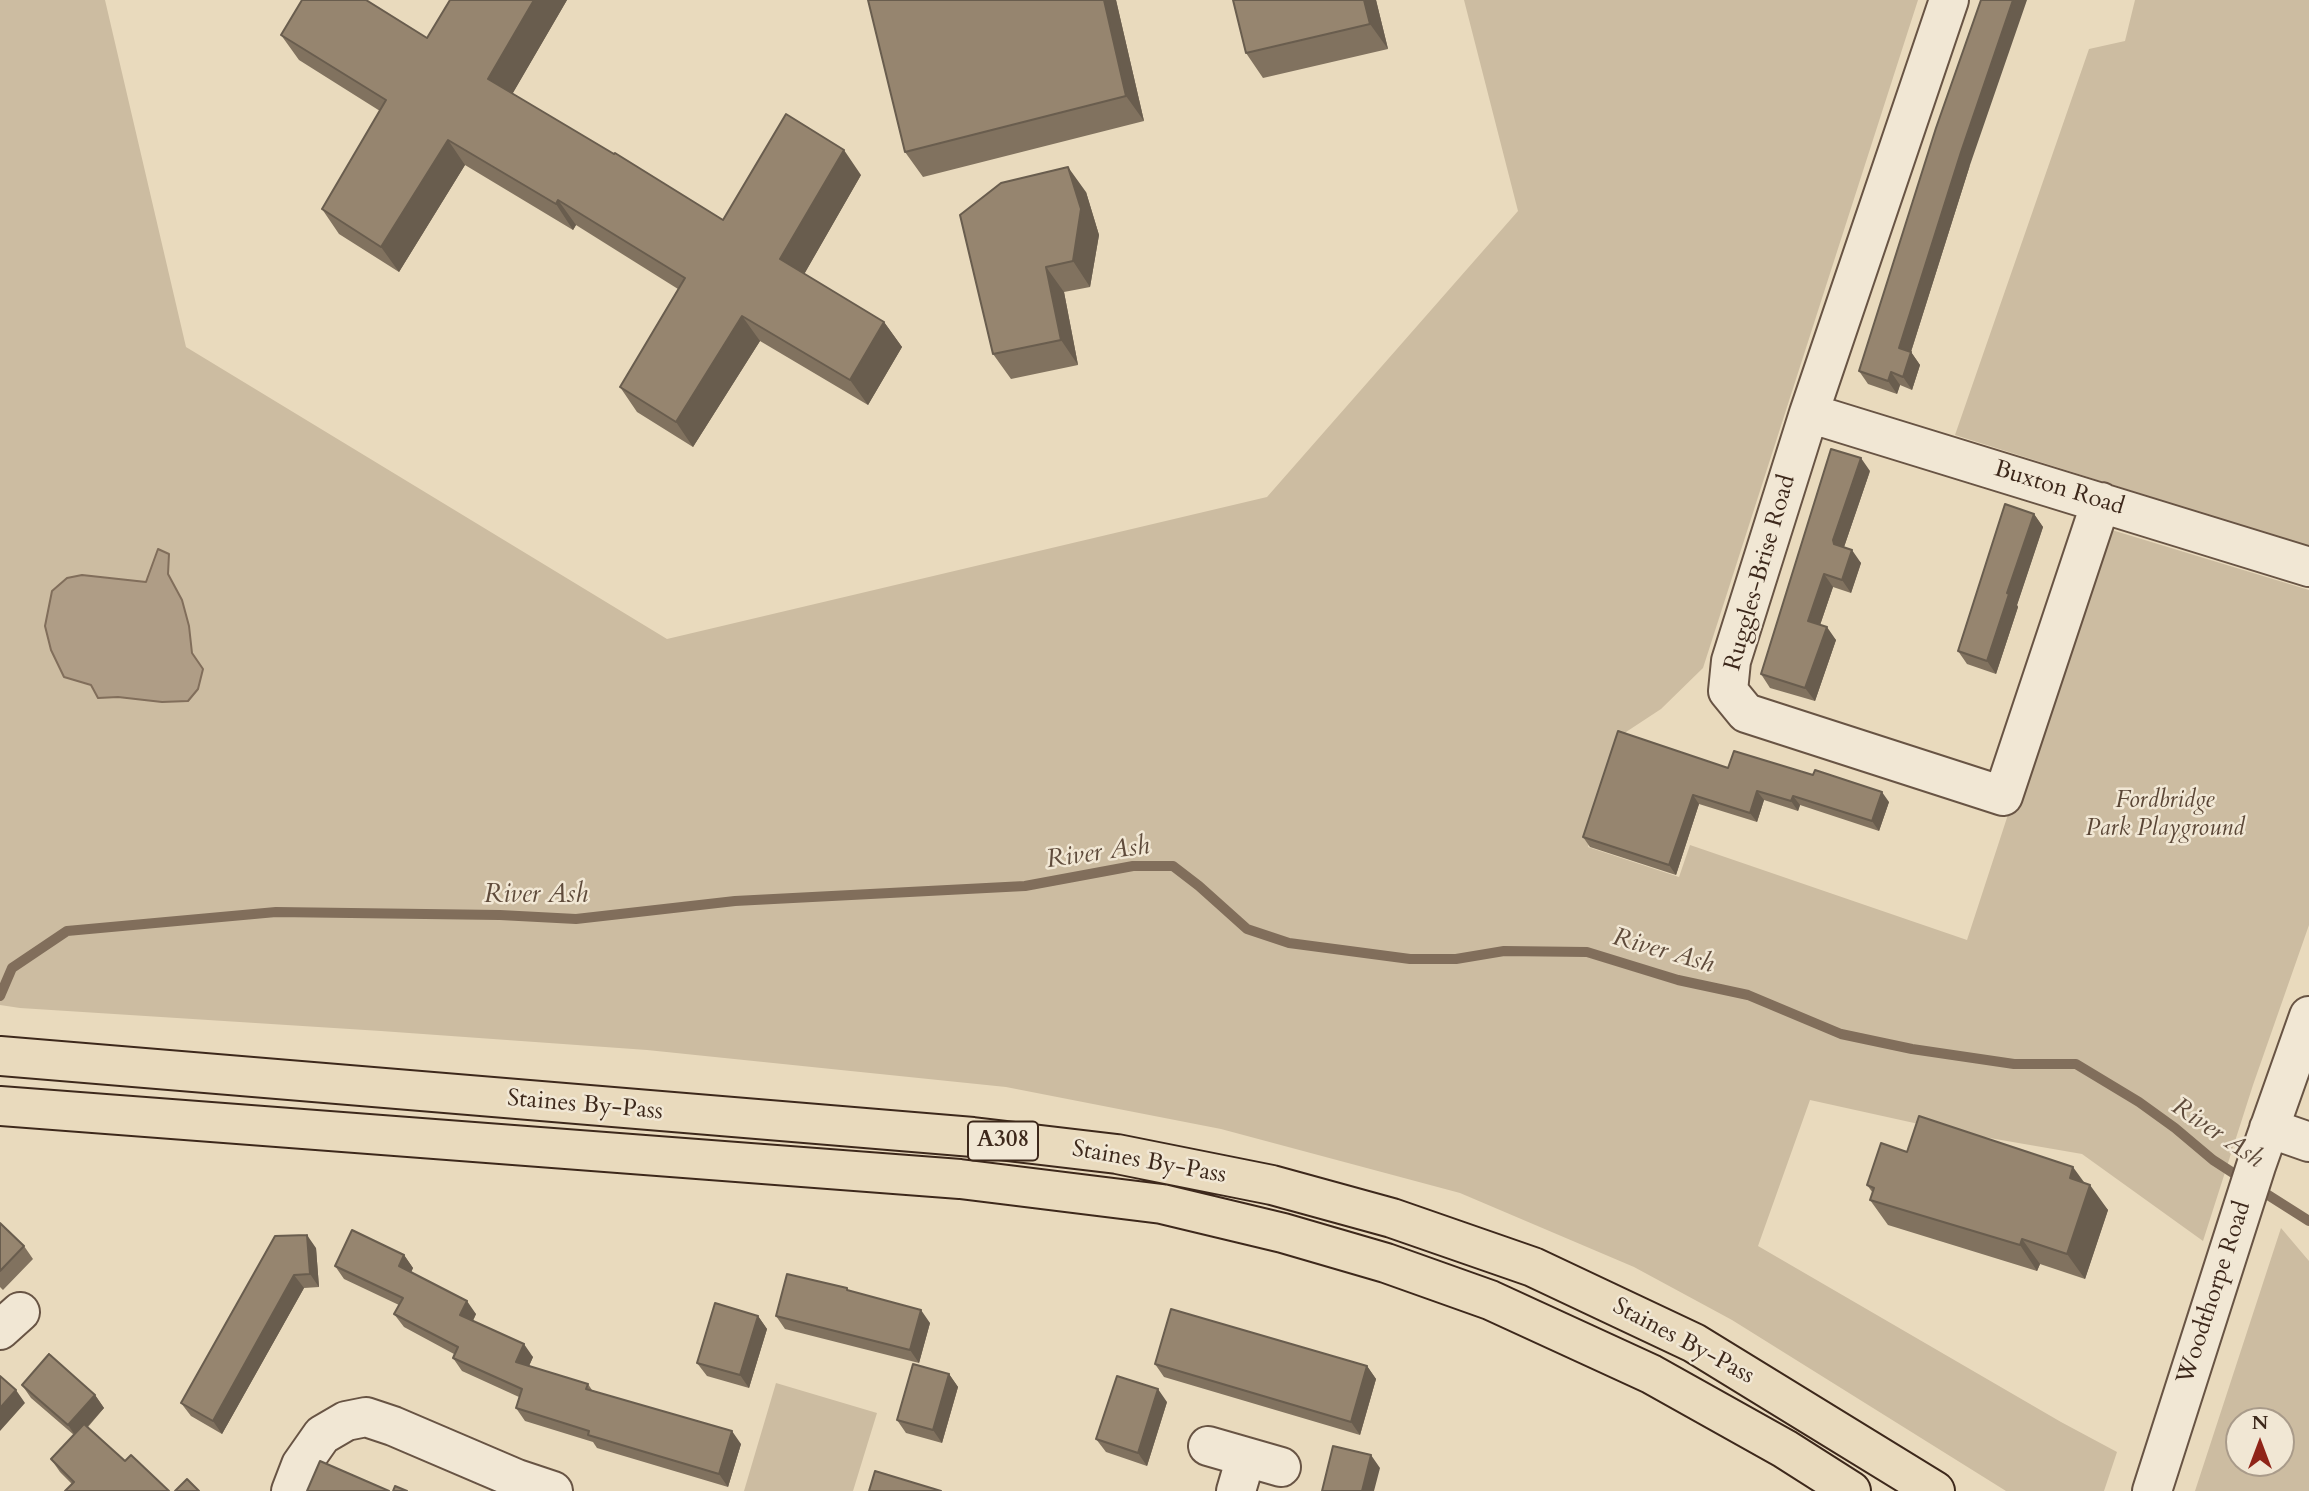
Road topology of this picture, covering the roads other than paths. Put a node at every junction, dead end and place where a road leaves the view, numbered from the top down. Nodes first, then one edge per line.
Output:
1 (1949, 0) edge
2 (1809, 413) junction
3 (2101, 502) junction
4 (2309, 567) edge
5 (2309, 1016) edge
6 (0, 1056) edge
7 (0, 1106) edge
8 (2269, 1128) junction
9 (2309, 1142) edge
10 (1208, 1446) dead end
11 (1254, 1472) edge
12 (290, 1491) edge
13 (553, 1491) edge
14 (1851, 1491) edge
15 (1935, 1491) edge
16 (2152, 1491) edge

1 - 2 street, Ruggles-Brise Road
2 - 3 street, Buxton Road
2 - 3 street, Ruggles-Brise Road
3 - 4 street, Buxton Road
5 - 8 street, Woodthorpe Road
6 - 15 highway, Staines By-Pass / A308
7 - 14 highway, Staines By-Pass / A308
8 - 9 street
8 - 16 street, Woodthorpe Road
10 - 11 street
12 - 13 street

